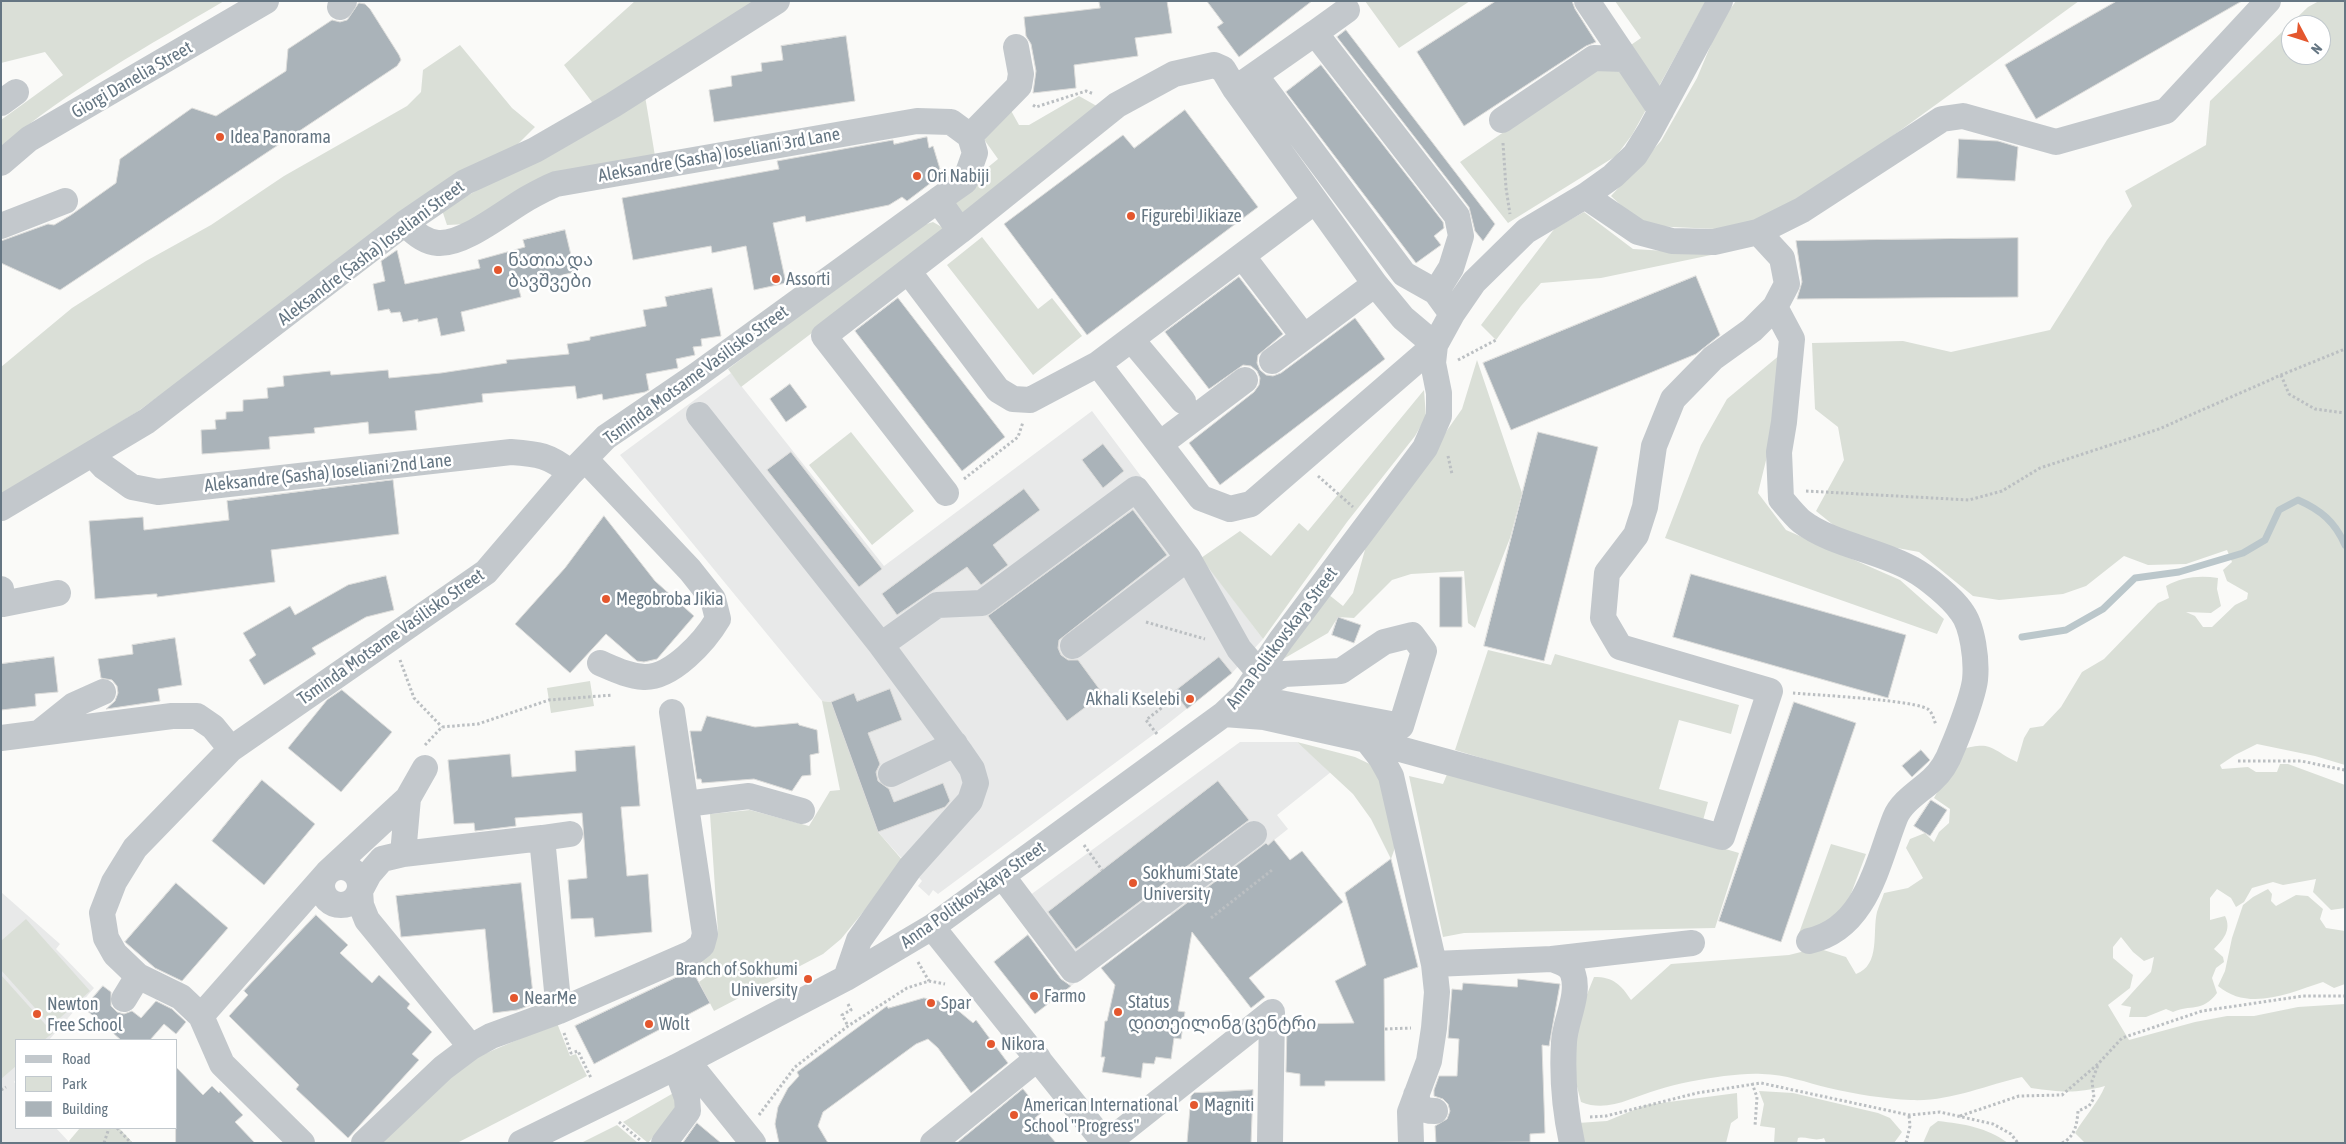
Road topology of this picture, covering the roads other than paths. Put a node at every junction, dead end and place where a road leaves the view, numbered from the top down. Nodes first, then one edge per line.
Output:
1 (266, 1) edge
2 (777, 1) edge
3 (1587, 1) edge
4 (1720, 1) edge
5 (2268, 1) edge
6 (1347, 10) dead end
7 (1315, 33) junction
8 (1016, 47) dead end
9 (1624, 59) junction
10 (1245, 82) junction
11 (1661, 111) junction
12 (1502, 120) road end
13 (970, 136) junction
14 (1, 163) edge
15 (1585, 196) junction
16 (938, 200) junction
17 (66, 201) dead end
18 (1315, 201) junction
19 (405, 223) junction
20 (1, 226) edge
21 (960, 231) junction
22 (1758, 232) junction
23 (1243, 257) junction
24 (908, 272) junction
25 (1375, 284) junction
26 (1436, 292) junction
27 (1775, 307) junction
28 (1452, 314) junction
29 (1304, 337) junction
30 (1131, 339) junction
31 (1435, 345) junction
32 (1272, 361) dead end
33 (1098, 364) junction
34 (1245, 380) dead end
35 (1183, 401) dead end
36 (699, 415) dead end
37 (1160, 444) junction
38 (92, 454) junction
39 (578, 466) junction
40 (946, 492) road end
41 (1, 508) edge
42 (1188, 558) junction
43 (1, 589) edge
44 (58, 593) dead end
45 (881, 645) junction
46 (1073, 646) dead end
47 (600, 663) dead end
48 (1259, 672) junction
49 (103, 692) dead end
50 (1243, 696) junction
51 (672, 712) dead end
52 (1224, 714) junction
53 (38, 733) junction
54 (1, 738) edge
55 (1367, 740) junction
56 (954, 744) junction
57 (231, 749) junction
58 (425, 768) road end
59 (891, 774) dead end
60 (408, 798) junction
61 (686, 804) junction
62 (802, 811) dead end
63 (570, 834) dead end
64 (1254, 834) dead end
65 (542, 838) junction
66 (402, 854) junction
67 (328, 872) junction
68 (1003, 877) junction
69 (360, 891) junction
70 (335, 904) junction
71 (932, 927) junction
72 (1809, 941) dead end
73 (384, 943) junction
74 (1692, 943) dead end
75 (1552, 959) junction
76 (1434, 964) junction
77 (138, 976) junction
78 (846, 989) junction
79 (124, 999) dead end
80 (558, 1012) junction
81 (201, 1016) junction
82 (471, 1047) junction
83 (1038, 1058) junction
84 (681, 1064) junction
85 (302, 1143) edge
86 (364, 1143) edge
87 (521, 1143) edge
88 (664, 1143) edge
89 (753, 1143) edge
90 (933, 1143) edge
91 (1106, 1143) edge
92 (1270, 1143) edge
93 (1411, 1143) edge
94 (1572, 1143) edge

1 - 14 street, Giorgi Danelia Street
2 - 19 street, Aleksandre (Sasha) Ioseliani Street
3 - 9 street
4 - 11 street, Anna Politkovskaya Street
5 - 22 street
6 - 7 street
7 - 10 street
7 - 26 street
8 - 13 street
9 - 11 street
9 - 12 street
10 - 18 street
10 - 21 street
10 - 26 street
11 - 15 street, Anna Politkovskaya Street
13 - 16 street
13 - 19 street, Aleksandre (Sasha) Ioseliani 3rd Lane
15 - 22 street
15 - 28 street, Anna Politkovskaya Street
16 - 21 street
16 - 39 street, Tsminda Motsame Vasilisko Street
17 - 20 street
18 - 23 street
18 - 25 street
19 - 38 street, Aleksandre (Sasha) Ioseliani Street
21 - 24 street
22 - 27 street
23 - 29 street
23 - 30 street
24 - 33 street
24 - 40 street
25 - 29 street
25 - 31 street
26 - 28 street
27 - 55 street
27 - 72 street
28 - 31 street, Anna Politkovskaya Street
29 - 32 street
30 - 33 street
30 - 35 street
31 - 37 street
31 - 48 street, Anna Politkovskaya Street
33 - 37 street
34 - 37 street
36 - 45 street
38 - 39 street, Aleksandre (Sasha) Ioseliani 2nd Lane
38 - 41 street, Aleksandre (Sasha) Ioseliani Street
39 - 47 street, Aleksandre (Sasha) Ioseliani 2nd Lane
39 - 57 street, Tsminda Motsame Vasilisko Street
42 - 45 street
42 - 46 street
42 - 48 street
43 - 44 street
45 - 56 street
48 - 50 street, Anna Politkovskaya Street
49 - 53 street
50 - 50 street
50 - 52 street, Anna Politkovskaya Street
51 - 61 street
52 - 55 street
52 - 68 street, Anna Politkovskaya Street
53 - 54 street
53 - 57 street
55 - 76 street
56 - 59 street
56 - 78 street
57 - 77 street, Tsminda Motsame Vasilisko Street
58 - 60 street
60 - 66 street
60 - 67 street
61 - 62 street
61 - 80 street
63 - 65 street
64 - 68 street
65 - 66 street
65 - 80 street
66 - 69 street
67 - 69 street
67 - 70 street
67 - 81 street
68 - 71 street, Anna Politkovskaya Street
69 - 70 street
69 - 73 street
70 - 73 street
71 - 78 street, Anna Politkovskaya Street
71 - 83 street
73 - 82 street
74 - 75 street
75 - 76 street
75 - 94 street
76 - 93 street
77 - 79 street
77 - 81 street, Tsminda Motsame Vasilisko Street
78 - 84 street, Anna Politkovskaya Street
80 - 82 street
81 - 85 street, Tsminda Motsame Vasilisko Street
82 - 86 street
83 - 90 street
83 - 91 street
84 - 87 street, Anna Politkovskaya Street
84 - 88 street
84 - 89 street
91 - 92 street

